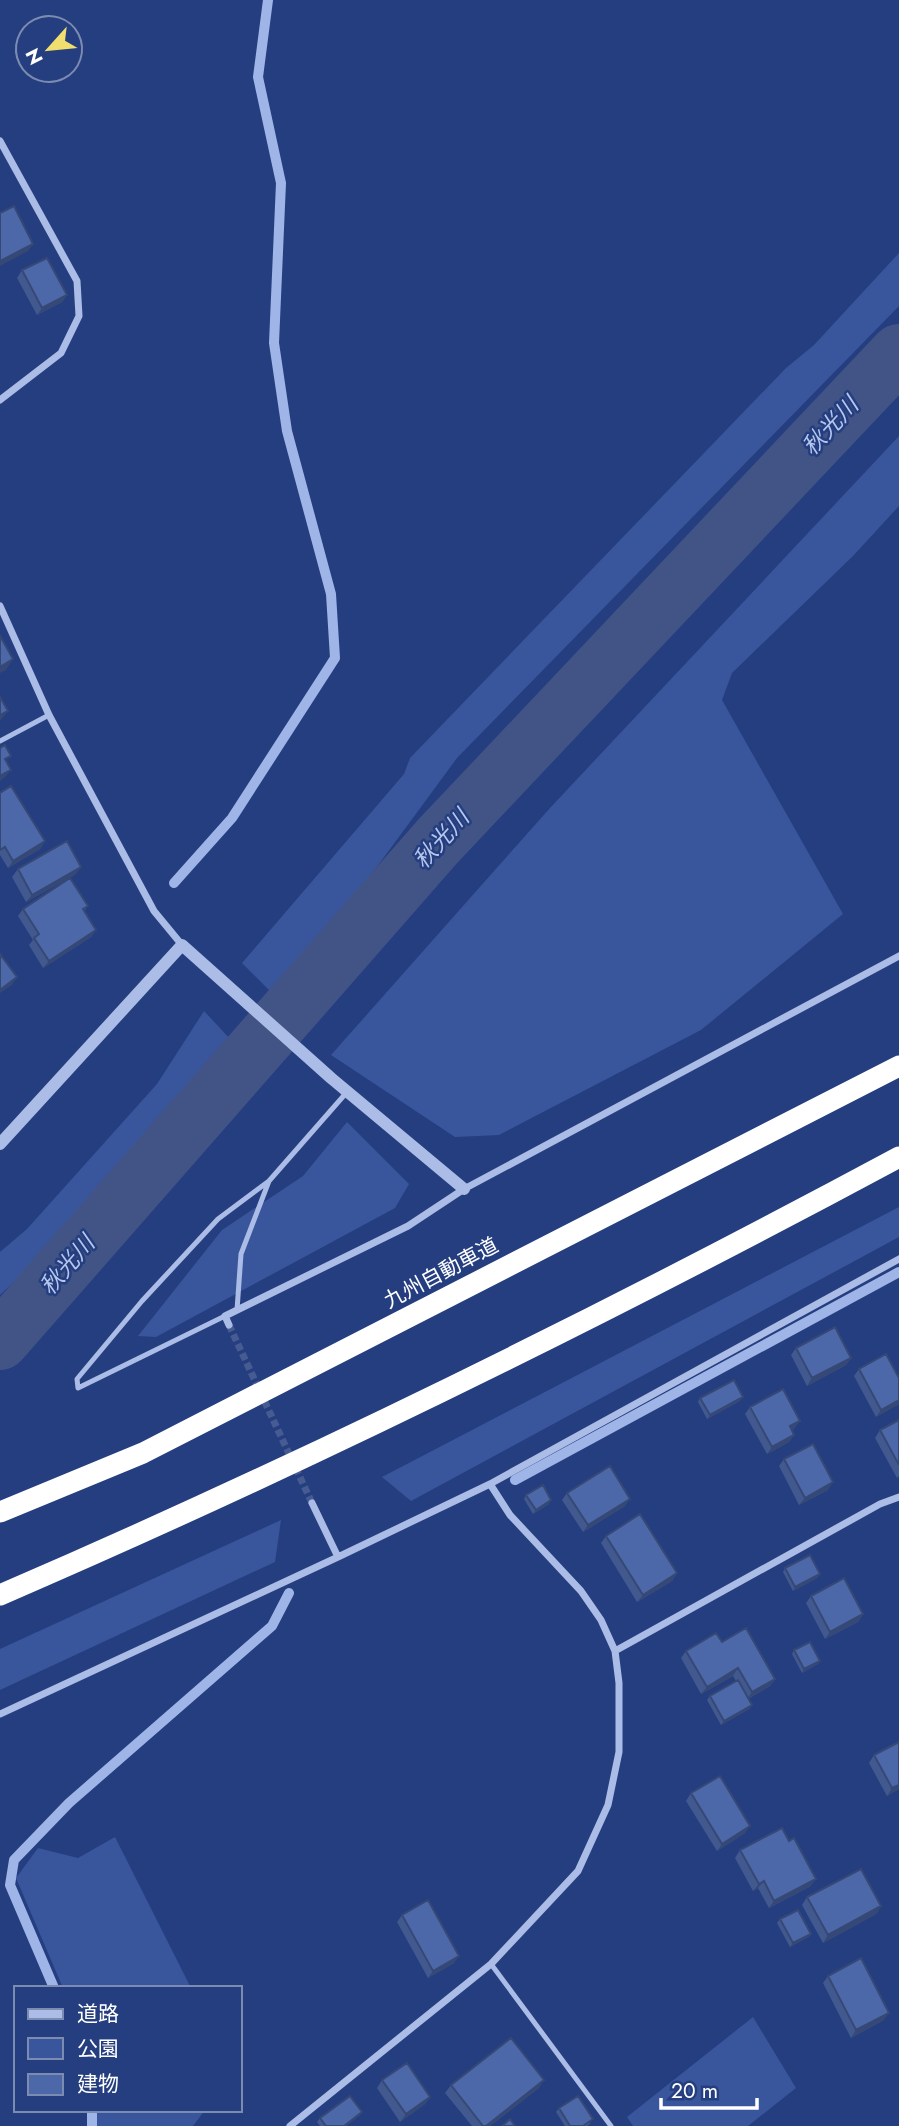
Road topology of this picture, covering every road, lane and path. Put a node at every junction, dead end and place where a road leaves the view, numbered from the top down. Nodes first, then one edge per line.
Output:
1 (0, 141) edge
2 (0, 400) edge
3 (0, 606) edge
4 (48, 715) junction
5 (0, 741) edge
6 (182, 945) junction
7 (899, 956) edge
8 (899, 1056) edge
9 (899, 1066) edge
10 (347, 1091) junction
11 (813, 1110) junction
12 (0, 1144) edge
13 (899, 1157) edge
14 (269, 1181) junction
15 (464, 1189) junction
16 (899, 1259) edge
17 (237, 1310) junction
18 (225, 1316) junction
19 (229, 1325) tunnel mouth
20 (490, 1485) junction
21 (899, 1497) edge
22 (312, 1503) tunnel mouth
23 (0, 1512) edge
24 (338, 1557) junction
25 (0, 1595) edge
26 (615, 1651) junction
27 (0, 1714) edge
28 (491, 1964) junction
29 (290, 2126) edge
30 (611, 2126) edge

1 - 2 street
3 - 4 street
4 - 5 lane
4 - 6 street
6 - 10 street
6 - 12 street
7 - 15 street
8 - 11 highway
9 - 11 highway, 九州自動車道
10 - 14 lane
10 - 15 street
11 - 23 highway, 九州自動車道
13 - 25 highway
14 - 17 lane
14 - 18 lane
15 - 17 street
16 - 20 street
17 - 18 street
18 - 19 street
20 - 24 street
20 - 26 street
21 - 26 street
22 - 24 street
24 - 27 street
26 - 28 street
28 - 29 street
28 - 30 lane

